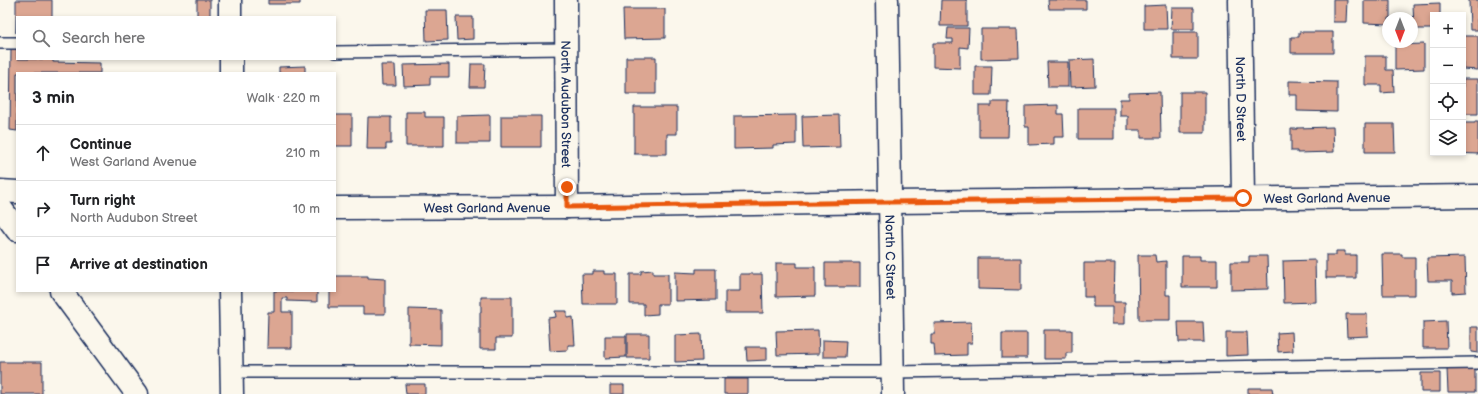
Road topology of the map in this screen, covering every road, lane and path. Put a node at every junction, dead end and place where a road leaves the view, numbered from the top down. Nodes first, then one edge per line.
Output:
1 (230, 0) edge
2 (566, 0) edge
3 (887, 0) edge
4 (1240, 0) edge
5 (230, 16) edge
6 (0, 43) edge
7 (16, 43) edge
8 (567, 49) junction
9 (336, 52) edge
10 (231, 60) edge
11 (231, 72) edge
12 (0, 191) edge
13 (16, 192) edge
14 (1478, 196) edge
15 (1243, 198) junction
16 (889, 202) junction
17 (0, 207) edge
18 (567, 207) junction
19 (336, 208) edge
20 (16, 229) edge
21 (63, 292) edge
22 (230, 292) edge
23 (1478, 363) edge
24 (231, 372) junction
25 (893, 372) junction
26 (137, 394) edge
27 (232, 394) edge
28 (893, 394) edge

1 - 5 street
2 - 8 street, North Audubon Street
3 - 16 street, North C Street
4 - 15 street, North D Street
6 - 7 lane
8 - 9 lane
8 - 18 street, North Audubon Street
10 - 11 street
12 - 13 street
14 - 15 street, West Garland Avenue
15 - 16 street, West Garland Avenue
16 - 18 street, West Garland Avenue
16 - 25 street, North C Street
17 - 20 street
18 - 19 street, West Garland Avenue
21 - 26 street
22 - 24 street
23 - 25 lane
24 - 25 lane
24 - 27 street
25 - 28 street, North C Street

